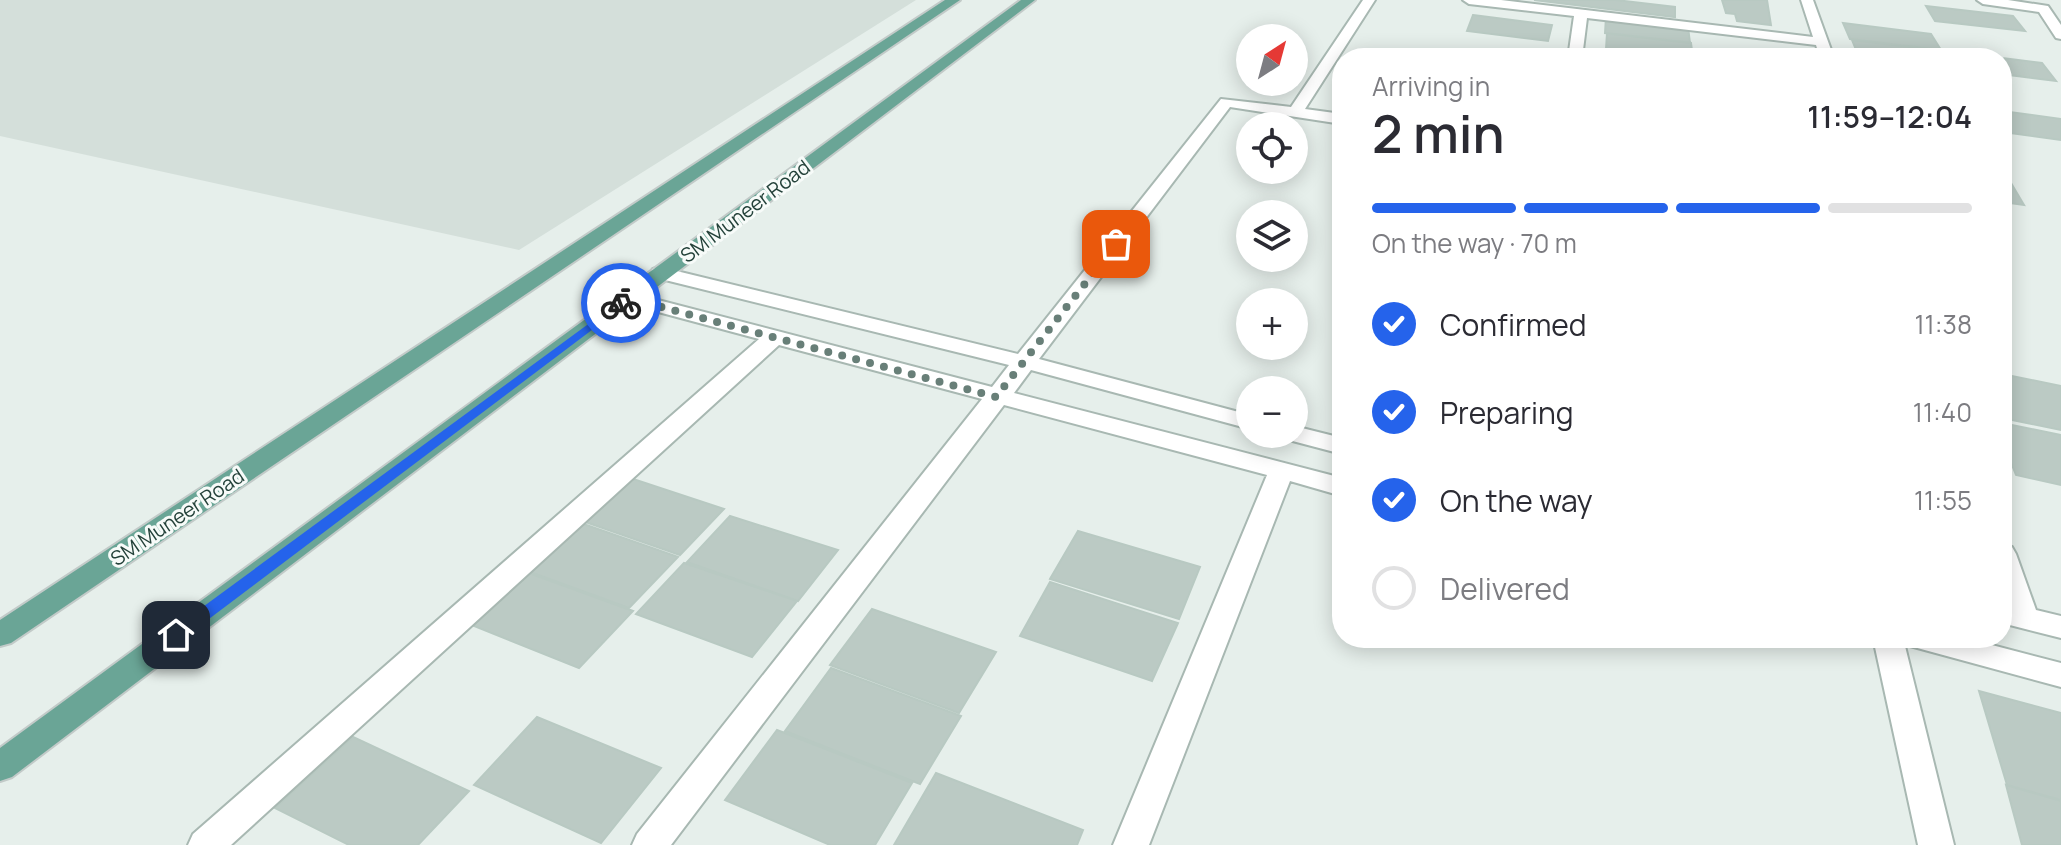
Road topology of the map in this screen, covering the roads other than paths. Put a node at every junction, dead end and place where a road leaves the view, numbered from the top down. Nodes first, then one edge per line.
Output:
1 (954, 0) edge
2 (1029, 0) edge
3 (1369, 0) edge
4 (1469, 0) edge
5 (1807, 0) edge
6 (1983, 0) edge
7 (2054, 2) edge
8 (2034, 6) junction
9 (1581, 13) junction
10 (2061, 35) edge
11 (1821, 42) junction
12 (1337, 48) edge
13 (1576, 48) edge
14 (1823, 48) edge
15 (1332, 56) edge
16 (1295, 112) joint
17 (1308, 114) edge
18 (1332, 118) edge
19 (660, 273) junction
20 (628, 298) junction
21 (776, 336) junction
22 (1025, 362) junction
23 (996, 397) junction
24 (1236, 418) edge
25 (1308, 438) edge
26 (1332, 444) edge
27 (1281, 471) junction
28 (1332, 484) edge
29 (2014, 616) edge
30 (2061, 627) edge
31 (0, 635) edge
32 (1890, 648) edge
33 (1959, 648) edge
34 (2061, 675) edge
35 (0, 767) edge
36 (206, 845) edge
37 (650, 845) edge
38 (1131, 845) edge
39 (1936, 845) edge

1 - 31 main road, SM Muneer Road
2 - 19 main road, SM Muneer Road
3 - 12 street
4 - 9 street
5 - 11 street
6 - 8 street
7 - 8 street
8 - 10 street
9 - 11 street
9 - 13 street
11 - 14 street
15 - 16 street
16 - 22 street
17 - 18 street
19 - 20 main road, SM Muneer Road
19 - 22 street
20 - 21 street
20 - 35 main road, SM Muneer Road
21 - 23 street
21 - 36 street
22 - 23 street
22 - 24 street
23 - 27 street
23 - 37 street
25 - 26 street
27 - 28 street
27 - 38 street
29 - 30 street
32 - 39 street
33 - 34 street

